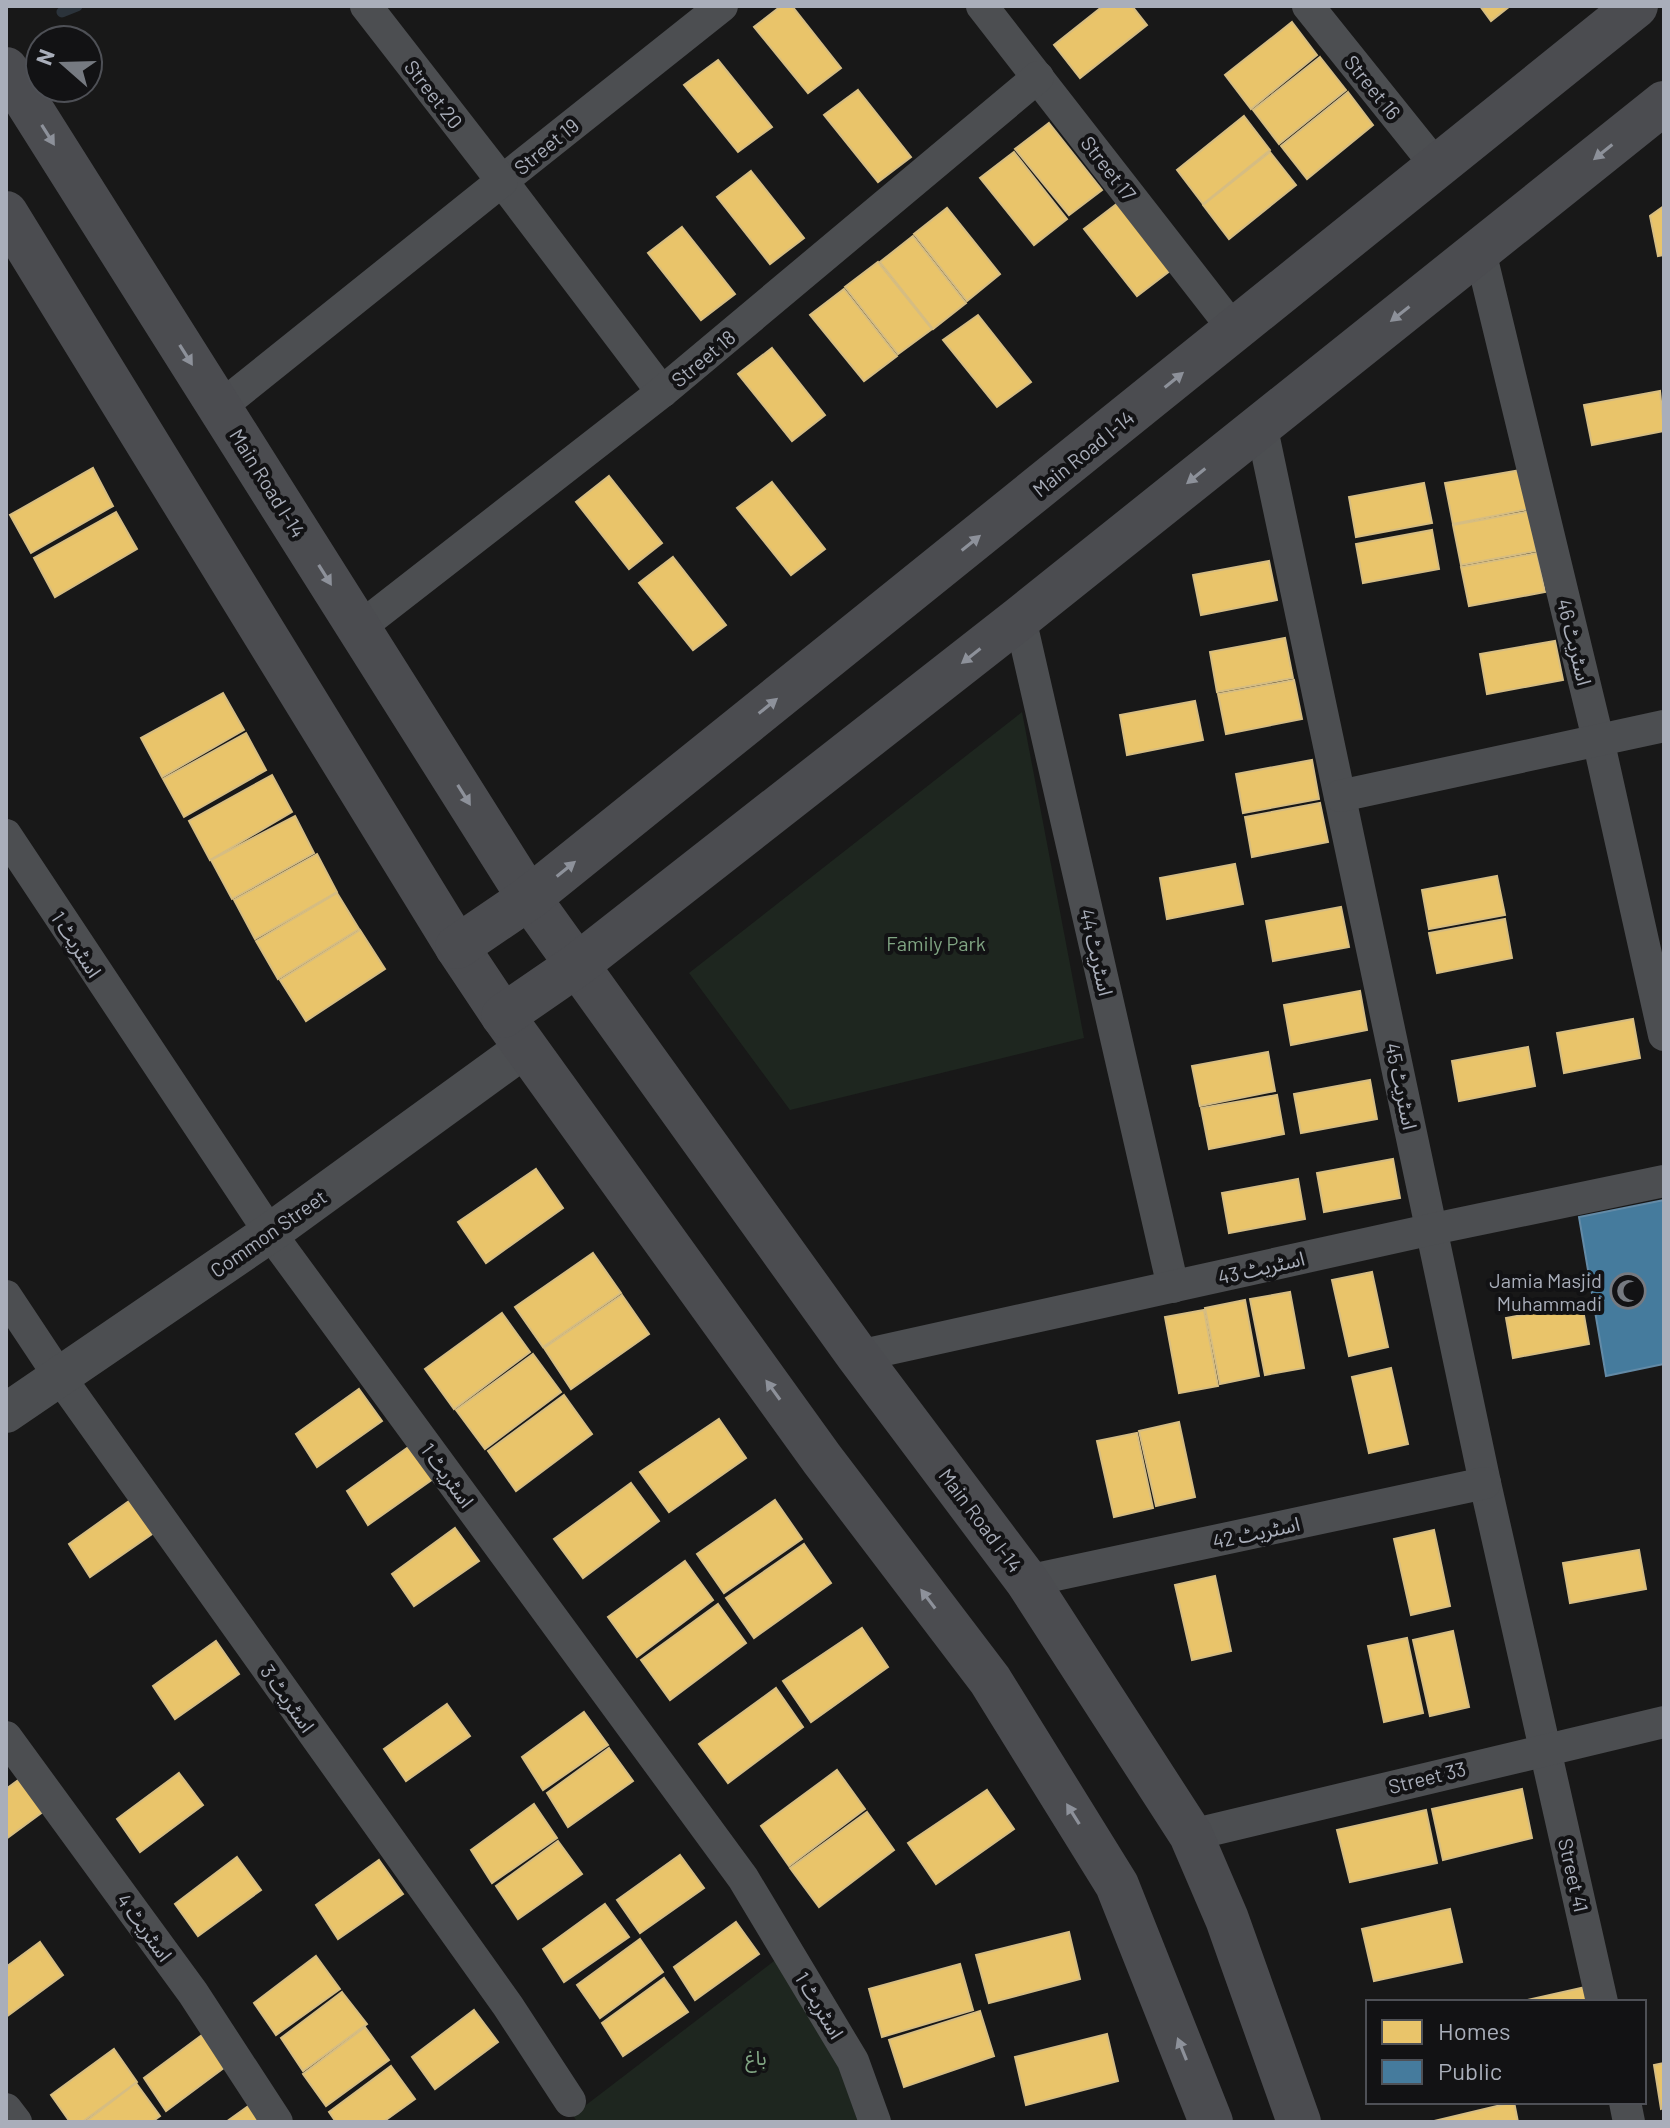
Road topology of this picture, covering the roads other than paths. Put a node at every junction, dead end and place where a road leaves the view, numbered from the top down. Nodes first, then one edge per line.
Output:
1 (366, 6) edge
2 (982, 6) edge
3 (1308, 6) edge
4 (1632, 7) edge
5 (705, 11) edge
6 (6, 69) edge
7 (1038, 77) junction
8 (1664, 103) edge
9 (1438, 168) junction
10 (502, 181) junction
11 (6, 213) edge
12 (1480, 251) junction
13 (1235, 331) junction
14 (662, 392) junction
15 (220, 407) junction
16 (1261, 424) junction
17 (1020, 618) junction
18 (359, 628) junction
19 (1664, 726) edge
20 (1598, 739) junction
21 (1340, 796) junction
22 (6, 835) edge
23 (529, 898) junction
24 (457, 947) junction
25 (577, 965) junction
26 (514, 1032) junction
27 (1664, 1035) edge
28 (1664, 1181) edge
29 (1433, 1229) junction
30 (270, 1233) junction
31 (1173, 1287) junction
32 (6, 1296) edge
33 (858, 1356) junction
34 (59, 1376) junction
35 (6, 1413) edge
36 (1485, 1483) junction
37 (1027, 1581) junction
38 (1664, 1722) edge
39 (6, 1737) edge
40 (1545, 1748) junction
41 (1191, 1835) junction
42 (1602, 2000) edge
43 (570, 2101) dead end
44 (6, 2109) edge
45 (16, 2122) edge
46 (277, 2122) edge
47 (875, 2122) edge
48 (1211, 2122) edge
49 (1299, 2122) edge

1 - 10 street, Street 20
2 - 7 street, Street 17
3 - 9 street, Street 16
4 - 9 main road, Main Road I-14
5 - 10 street, Street 19
6 -> 15 main road, Main Road I-14
7 - 13 street, Street 17
7 - 14 street, Street 18
8 -> 12 main road
9 - 13 main road, Main Road I-14
10 - 14 street, Street 19
10 - 15 street
11 - 24 main road
12 -> 16 main road
12 - 20 street, اسٹریٹ 46
23 -> 13 main road, Main Road I-14
14 - 18 street, Street 18
15 -> 18 main road, Main Road I-14
16 -> 17 main road
16 - 21 street, اسٹریٹ 45
17 -> 25 main road
17 - 31 street, اسٹریٹ 44
18 -> 23 main road, Main Road I-14
19 - 20 street
20 - 21 street
20 - 27 street, اسٹریٹ 46
21 - 29 street, اسٹریٹ 45
22 - 30 street, اسٹریٹ 1
23 - 24 main road, Main Road I-14
23 - 25 main road, Main Road I-14
24 - 26 main road
25 - 26 main road
25 - 33 main road, Main Road I-14
26 - 30 street, Common Street
48 -> 26 main road
28 - 29 street, اسٹریٹ 43
29 - 31 street, اسٹریٹ 43
29 - 36 street, اسٹریٹ 45
30 - 34 street, Common Street
30 - 47 street, اسٹریٹ 1
31 - 33 street, اسٹریٹ 43
32 - 34 street, اسٹریٹ 3
33 - 37 main road, Main Road I-14
34 - 35 street, Common Street
34 - 43 street, اسٹریٹ 3
36 - 37 street, اسٹریٹ 42
36 - 40 street, اسٹریٹ 45
37 - 41 main road, Main Road I-14
38 - 40 street, Street 33
39 - 46 street, اسٹریٹ 4
40 - 41 street, Street 33
40 - 42 street, Street 41
41 - 49 main road, Main Road I-14
44 - 45 street

